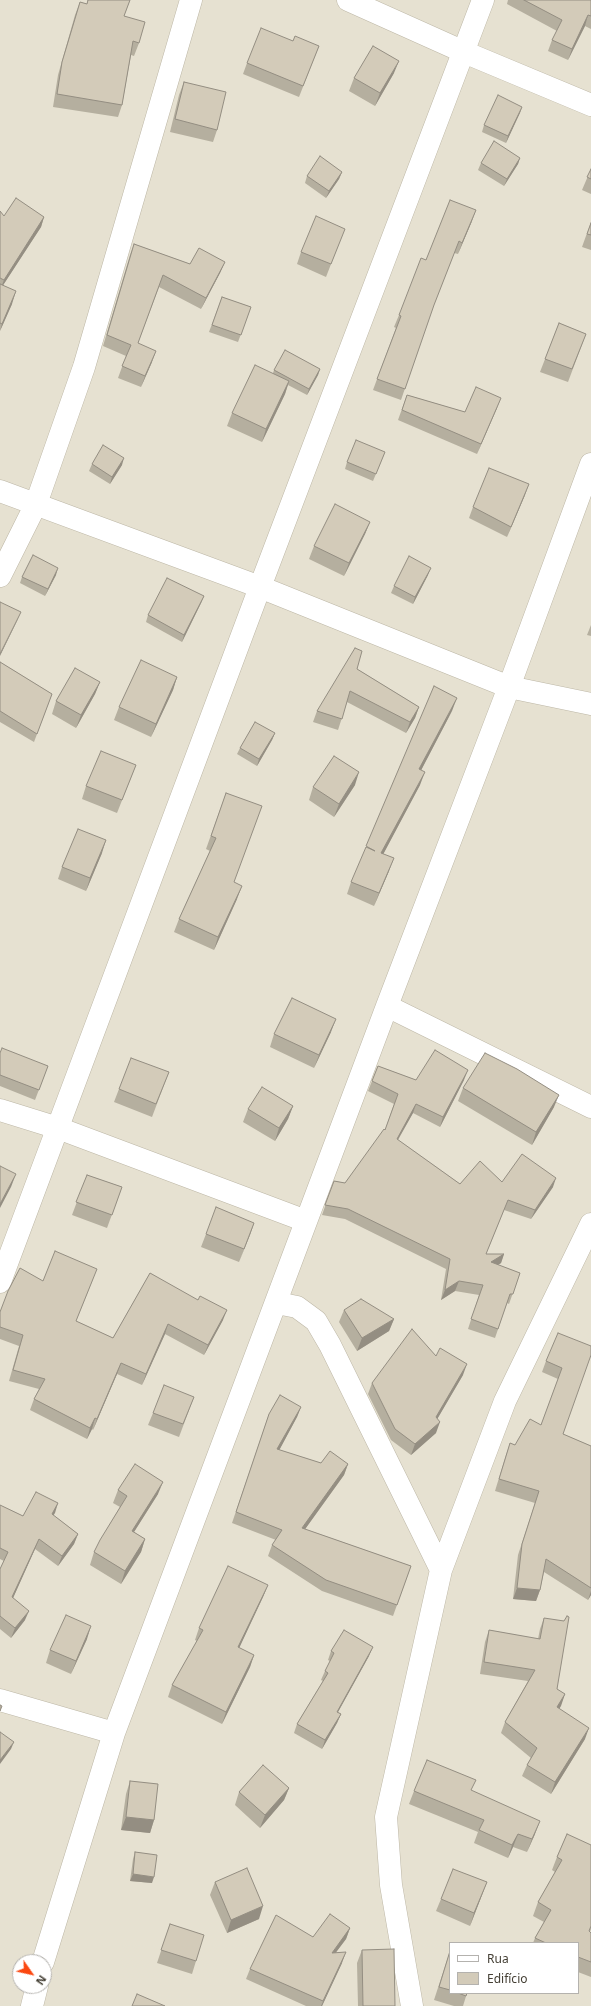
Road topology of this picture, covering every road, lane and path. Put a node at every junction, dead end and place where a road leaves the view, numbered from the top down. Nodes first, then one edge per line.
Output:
1 (191, 0) edge
2 (348, 0) edge
3 (483, 0) edge
4 (464, 52) junction
5 (591, 105) edge
6 (591, 464) edge
7 (0, 491) edge
8 (36, 504) junction
9 (0, 576) edge
10 (260, 587) junction
11 (509, 687) junction
12 (591, 704) edge
13 (387, 1006) junction
14 (591, 1107) edge
15 (0, 1110) edge
16 (58, 1128) junction
17 (306, 1221) junction
18 (591, 1224) edge
19 (0, 1282) edge
20 (277, 1303) junction
21 (441, 1570) junction
22 (0, 1700) edge
23 (114, 1733) junction
24 (45, 1954) edge
25 (35, 1994) edge
26 (32, 2006) edge
27 (412, 2006) edge

1 - 8 street
2 - 4 street
3 - 4 street
4 - 5 street
4 - 10 street
6 - 11 street
7 - 8 street
8 - 9 street
8 - 10 street
10 - 11 street
10 - 16 street
11 - 12 street
11 - 13 street
13 - 14 street
13 - 17 street
15 - 16 street
16 - 17 street
16 - 19 street
17 - 20 street
18 - 21 street
20 - 21 street
20 - 23 street
21 - 27 street
22 - 23 street
23 - 24 street
25 - 26 street

